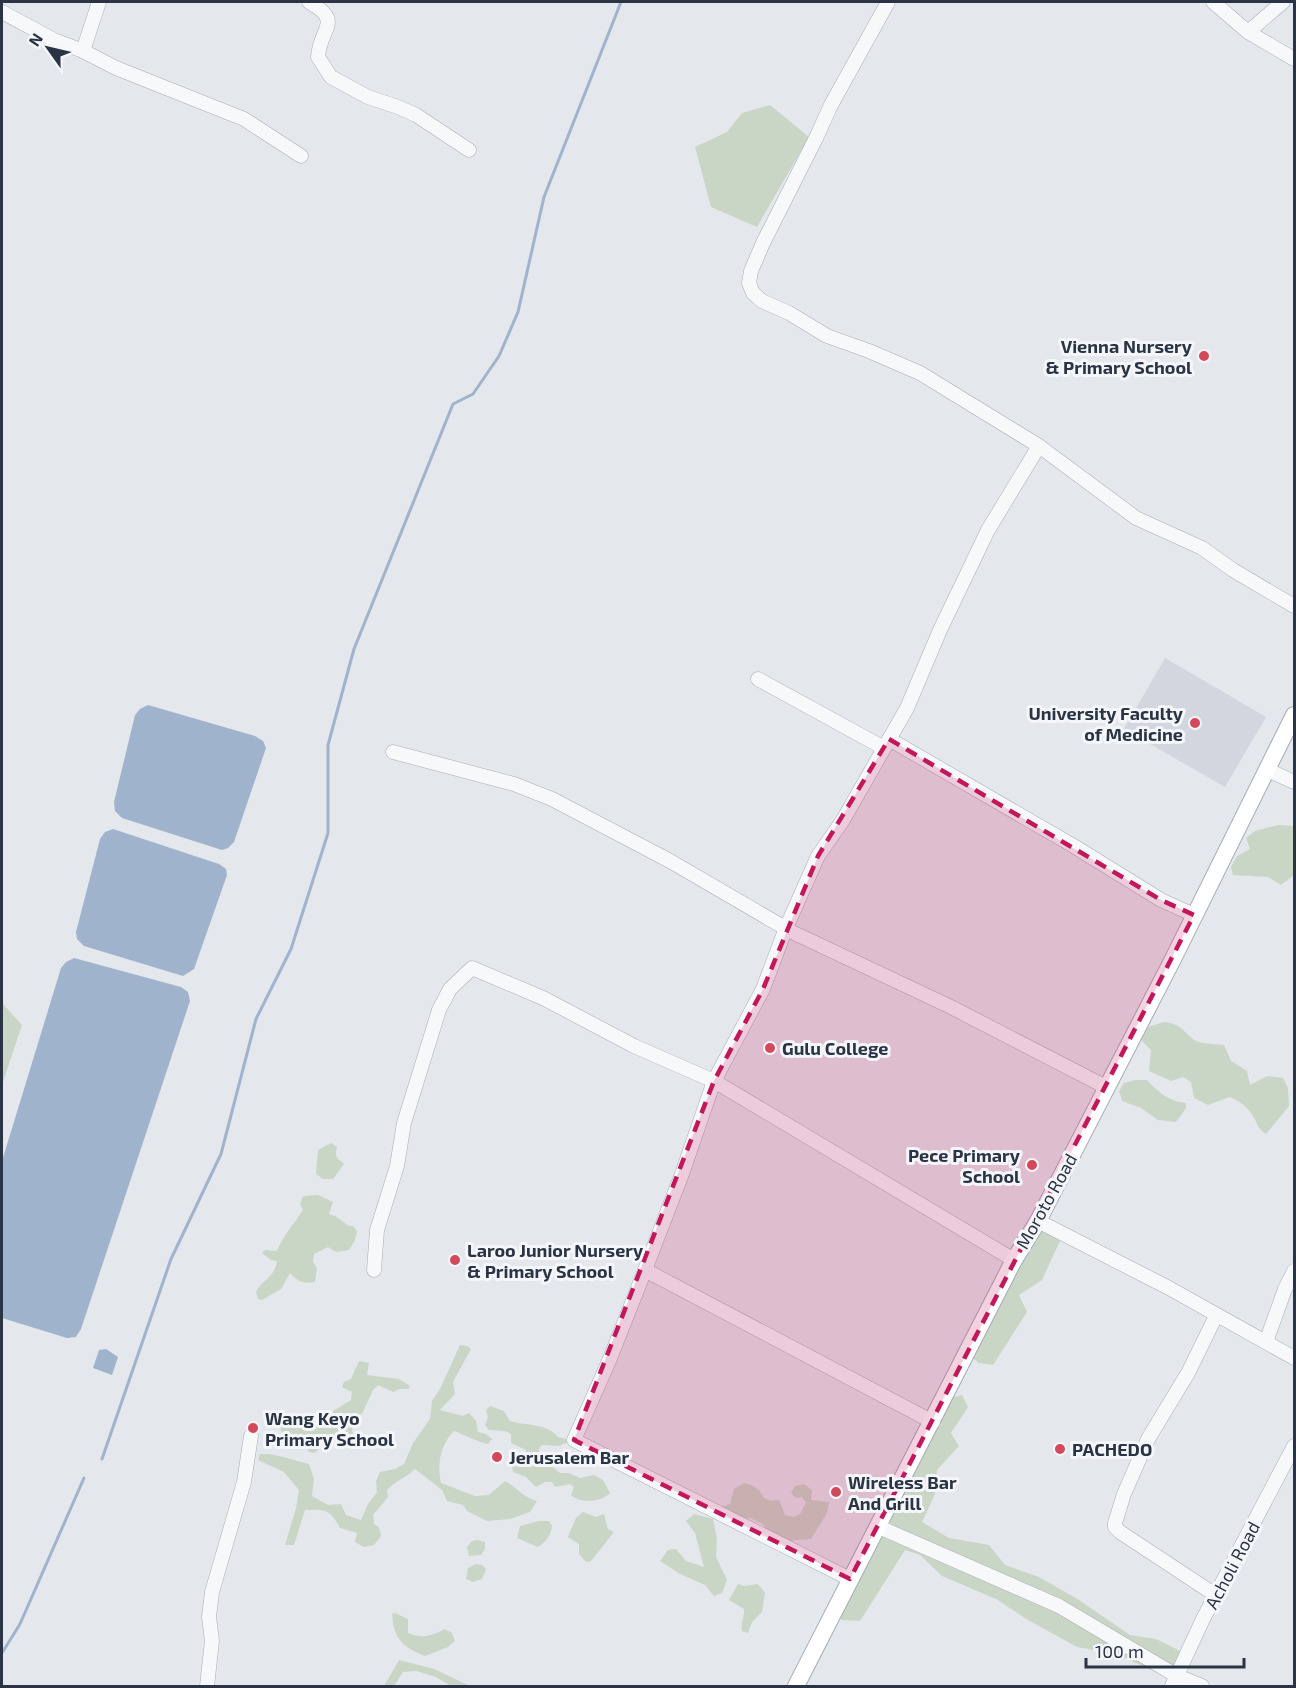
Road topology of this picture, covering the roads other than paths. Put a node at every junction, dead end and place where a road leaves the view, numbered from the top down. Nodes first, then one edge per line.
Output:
1 (99, 2) edge
2 (309, 2) edge
3 (888, 2) edge
4 (1213, 2) edge
5 (1283, 2) edge
6 (2, 12) edge
7 (1248, 32) junction
8 (83, 51) junction
9 (1294, 59) edge
10 (469, 150) dead end
11 (300, 156) dead end
12 (1039, 446) junction
13 (1294, 606) edge
14 (758, 679) dead end
15 (1294, 716) edge
16 (887, 743) junction
17 (393, 752) dead end
18 (1268, 770) junction
19 (1294, 782) edge
20 (1194, 915) junction
21 (786, 928) junction
22 (714, 1081) junction
23 (1107, 1087) junction
24 (1038, 1221) junction
25 (1014, 1260) junction
26 (374, 1270) dead end
27 (645, 1270) junction
28 (1294, 1271) edge
29 (1216, 1316) junction
30 (1266, 1342) junction
31 (1294, 1358) edge
32 (933, 1422) junction
33 (251, 1436) dead end
34 (1294, 1446) edge
35 (879, 1527) junction
36 (850, 1579) junction
37 (1216, 1596) junction
38 (1175, 1681) edge
39 (207, 1686) edge
40 (796, 1686) edge
41 (1202, 1686) edge

1 - 8 street
2 - 10 street
3 - 12 street
4 - 7 street
5 - 7 street
6 - 8 street
7 - 9 street
8 - 11 street
12 - 13 street
12 - 16 street
14 - 16 street
15 - 18 main road, Moroto Road
16 - 20 street
16 - 21 street
17 - 21 street
18 - 19 street
18 - 20 main road, Moroto Road
20 - 23 main road, Moroto Road
21 - 22 street
21 - 23 street
22 - 25 street
22 - 26 street
22 - 27 street
23 - 24 main road, Moroto Road
24 - 25 main road, Moroto Road
24 - 29 street
25 - 32 main road, Moroto Road
27 - 32 street
27 - 36 street
28 - 30 street
29 - 30 street
29 - 37 street
30 - 31 street
32 - 35 main road, Moroto Road
33 - 39 street
34 - 37 street, Acholi Road
35 - 36 main road, Moroto Road
35 - 38 street
36 - 40 main road, Moroto Road
37 - 38 street, Acholi Road
38 - 41 street

